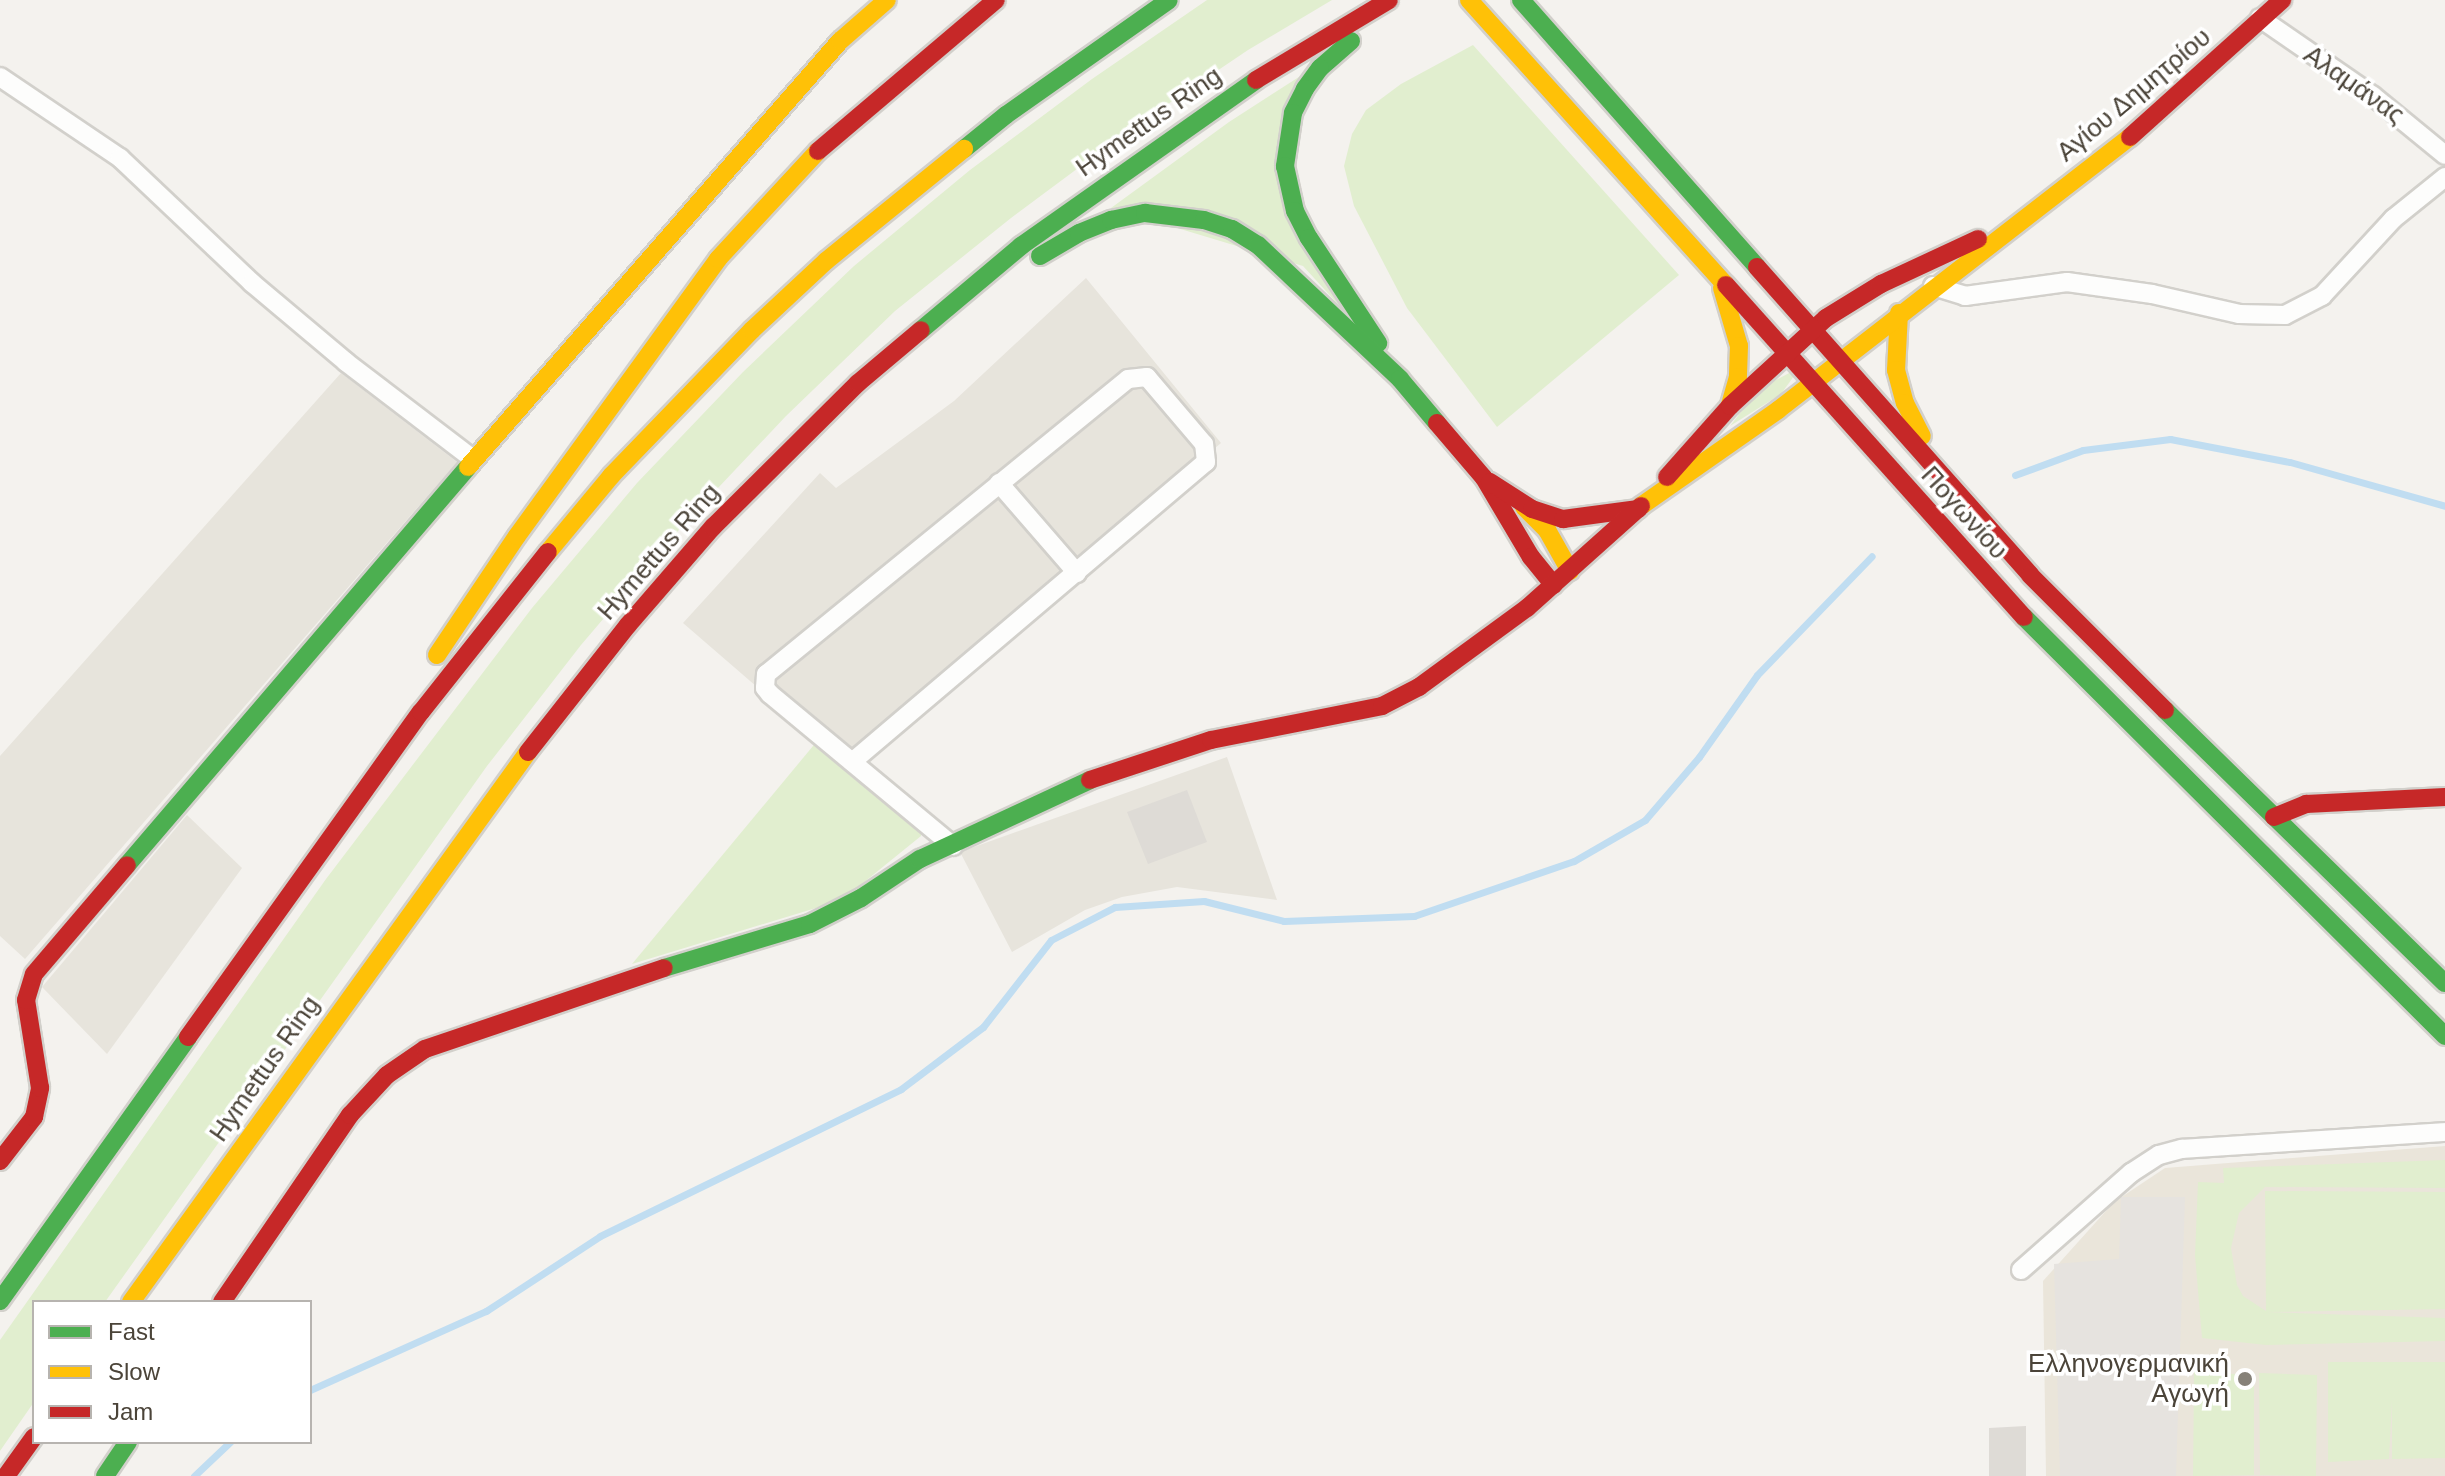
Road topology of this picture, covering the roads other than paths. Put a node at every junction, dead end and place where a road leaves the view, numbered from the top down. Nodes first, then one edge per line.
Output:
1 (887, 0) edge
2 (996, 0) edge
3 (1169, 0) edge
4 (1389, 0) edge
5 (1406, 0) edge
6 (1469, 0) edge
7 (1521, 0) edge
8 (2282, 0) edge
9 (2260, 18) junction
10 (0, 77) edge
11 (2445, 155) edge
12 (2445, 177) edge
13 (2015, 223) junction
14 (1712, 267) junction
15 (1933, 286) junction
16 (1899, 313) junction
17 (924, 324) junction
18 (1814, 328) junction
19 (1787, 351) junction
20 (1841, 358) junction
21 (1400, 379) junction
22 (1812, 383) junction
23 (1730, 406) junction
24 (474, 460) junction
25 (1484, 478) junction
26 (1945, 478) junction
27 (999, 483) junction
28 (1655, 494) junction
29 (1515, 499) junction
30 (1638, 509) junction
31 (1570, 571) junction
32 (1077, 573) junction
33 (1554, 585) junction
34 (424, 674) dead end
35 (407, 700) dead end
36 (852, 762) junction
37 (2445, 797) edge
38 (2274, 817) junction
39 (953, 846) junction
40 (297, 884) junction
41 (2445, 983) edge
42 (2445, 1036) edge
43 (2445, 1132) edge
44 (0, 1161) edge
45 (2021, 1270) dead end
46 (132, 1300) edge
47 (223, 1300) edge
48 (0, 1301) edge
49 (32, 1440) edge
50 (127, 1444) edge
51 (6, 1476) edge
52 (105, 1476) edge

1 - 24 main road
2 - 34 main road
3 - 40 main road
4 - 17 main road, Hymettus Ring
5 - 21 main road
6 - 14 main road, Πογωνίου
7 - 18 main road, Πογωνίου
8 - 9 main road, Αγίου Δημητρίου
9 - 11 street, Αλαμάνας
9 - 13 main road, Αγίου Δημητρίου
10 - 24 street
12 - 15 street
13 - 15 main road
13 - 18 main road
14 - 19 main road, Πογωνίου
14 - 23 main road
15 - 16 main road
16 - 20 main road
16 - 26 main road
17 - 21 main road
17 - 46 main road, Hymettus Ring
18 - 19 main road
18 - 20 main road, Πογωνίου
19 - 22 main road, Πογωνίου
19 - 23 main road
20 - 22 main road
20 - 26 main road, Πογωνίου
21 - 25 main road
22 - 28 main road
22 - 42 main road, Πογωνίου
23 - 28 main road
24 - 44 main road
25 - 29 main road
25 - 33 main road
26 - 38 main road, Πογωνίου
27 - 32 street
27 - 32 street
27 - 36 street
28 - 30 main road
29 - 30 main road
29 - 31 main road
30 - 31 main road
31 - 33 main road
32 - 36 street
33 - 39 main road
35 - 40 main road
36 - 39 street
37 - 38 main road
38 - 41 main road, Πογωνίου
39 - 47 main road
40 - 48 main road
43 - 45 street
49 - 51 main road
50 - 52 main road

